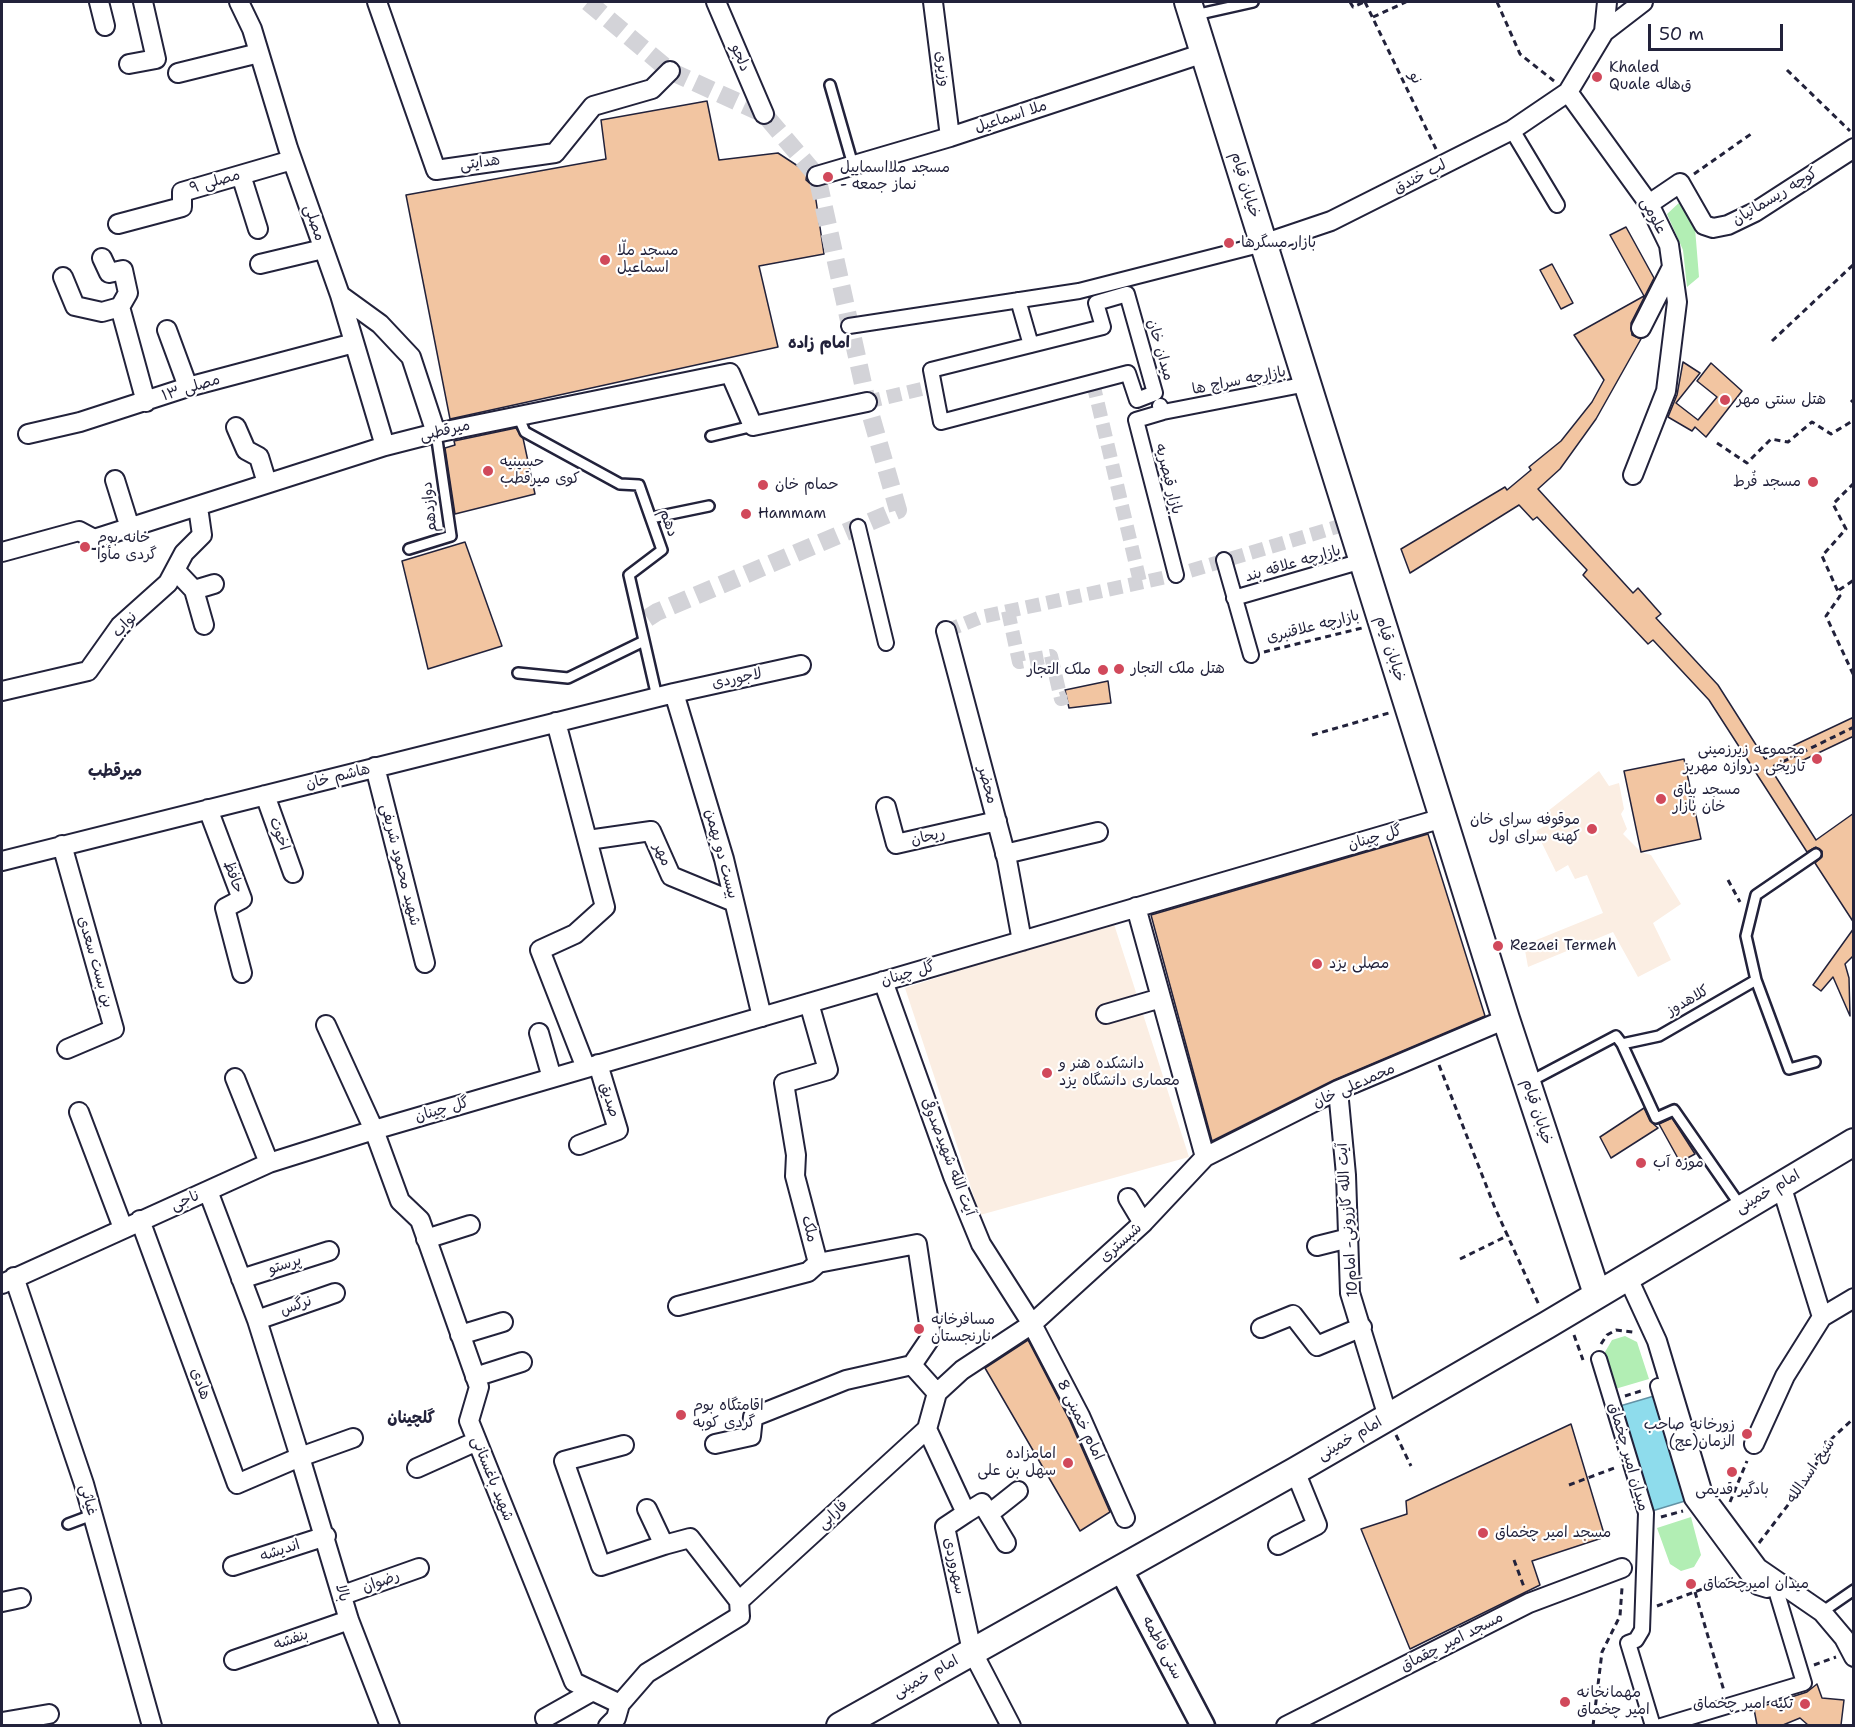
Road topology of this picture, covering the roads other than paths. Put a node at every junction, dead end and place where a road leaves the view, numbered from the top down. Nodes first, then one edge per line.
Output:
1 (99, 2) edge
2 (143, 2) edge
3 (239, 2) edge
4 (377, 2) edge
5 (716, 2) edge
6 (933, 2) edge
7 (1253, 2) edge
8 (1607, 2) edge
9 (1643, 2) edge
10 (1190, 9) edge
11 (105, 26) dead end
12 (1604, 32) junction
13 (260, 53) junction
14 (1204, 53) junction
15 (129, 64) dead end
16 (670, 71) dead end
17 (178, 73) dead end
18 (830, 85) dead end
19 (1568, 92) junction
20 (764, 114) dead end
21 (1512, 130) junction
22 (950, 137) junction
23 (1854, 148) edge
24 (292, 160) junction
25 (853, 165) junction
26 (241, 175) junction
27 (817, 176) dead end
28 (1649, 204) junction
29 (1557, 205) dead end
30 (118, 224) dead end
31 (258, 230) dead end
32 (1263, 244) junction
33 (323, 249) junction
34 (102, 258) dead end
35 (260, 264) dead end
36 (1672, 267) junction
37 (63, 277) dead end
38 (1118, 281) junction
39 (340, 296) junction
40 (1121, 296) junction
41 (1018, 300) junction
42 (120, 307) junction
43 (849, 326) dead end
44 (1641, 328) dead end
45 (167, 330) dead end
46 (354, 343) junction
47 (1031, 345) junction
48 (1307, 384) junction
49 (188, 387) junction
50 (1155, 393) junction
51 (146, 402) junction
52 (867, 402) tunnel mouth
53 (1163, 412) junction
54 (519, 416) junction
55 (236, 426) dead end
56 (753, 426) junction
57 (436, 433) junction
58 (28, 434) dead end
59 (711, 436) dead end
60 (385, 446) junction
61 (1633, 475) dead end
62 (115, 480) dead end
63 (267, 483) junction
64 (709, 506) dead end
65 (198, 507) junction
66 (651, 518) junction
67 (858, 527) dead end
68 (130, 528) junction
69 (409, 549) dead end
70 (2, 552) edge
71 (1224, 560) dead end
72 (1362, 561) junction
73 (176, 571) junction
74 (1176, 575) dead end
75 (214, 584) dead end
76 (194, 590) junction
77 (1234, 598) junction
78 (204, 625) dead end
79 (946, 631) dead end
80 (644, 641) junction
81 (886, 644) dead end
82 (1251, 655) road end
83 (801, 665) dead end
84 (518, 673) dead end
85 (2, 691) edge
86 (666, 695) junction
87 (556, 722) junction
88 (375, 767) junction
89 (265, 795) junction
90 (886, 807) dead end
91 (208, 809) junction
92 (1443, 818) junction
93 (997, 821) junction
94 (1098, 832) dead end
95 (588, 840) junction
96 (63, 845) junction
97 (1005, 854) junction
98 (1816, 854) dead end
99 (2, 861) edge
100 (293, 873) dead end
101 (734, 902) junction
102 (1136, 907) junction
103 (1022, 941) junction
104 (425, 963) dead end
105 (242, 973) dead end
106 (1756, 980) junction
107 (883, 981) junction
108 (1161, 998) junction
109 (809, 1003) junction
110 (1106, 1014) dead end
111 (762, 1017) junction
112 (1506, 1019) junction
113 (326, 1025) dead end
114 (539, 1033) dead end
115 (1622, 1044) junction
116 (67, 1049) dead end
117 (1815, 1062) dead end
118 (592, 1066) junction
119 (235, 1078) dead end
120 (552, 1078) junction
121 (1527, 1083) junction
122 (1338, 1090) junction
123 (79, 1112) dead end
124 (374, 1130) junction
125 (1854, 1142) edge
126 (579, 1145) dead end
127 (1205, 1157) junction
128 (269, 1163) junction
129 (1781, 1185) junction
130 (208, 1191) junction
131 (1128, 1198) dead end
132 (1742, 1208) junction
133 (140, 1220) junction
134 (1143, 1223) junction
135 (470, 1225) dead end
136 (123, 1228) junction
137 (1348, 1238) junction
138 (426, 1239) junction
139 (1317, 1246) dead end
140 (328, 1251) dead end
141 (818, 1263) junction
142 (1627, 1276) junction
143 (241, 1279) junction
144 (8, 1280) edge
145 (335, 1293) dead end
146 (1597, 1294) junction
147 (1854, 1298) edge
148 (678, 1306) dead end
149 (1822, 1317) junction
150 (257, 1320) junction
151 (503, 1322) dead end
152 (1032, 1324) junction
153 (1362, 1327) junction
154 (1261, 1328) dead end
155 (460, 1335) junction
156 (1599, 1359) road end
157 (522, 1362) dead end
158 (912, 1365) junction
159 (475, 1377) junction
160 (1658, 1386) road end
161 (937, 1393) junction
162 (1388, 1417) junction
163 (927, 1429) junction
164 (353, 1438) dead end
165 (477, 1441) junction
166 (624, 1444) dead end
167 (715, 1444) dead end
168 (1754, 1444) road end
169 (300, 1457) junction
170 (417, 1468) dead end
171 (1295, 1471) junction
172 (1018, 1491) dead end
173 (647, 1509) dead end
174 (966, 1513) junction
175 (989, 1514) junction
176 (93, 1515) junction
177 (1125, 1518) dead end
178 (68, 1524) dead end
179 (326, 1536) junction
180 (1006, 1543) dead end
181 (664, 1545) junction
182 (1278, 1545) dead end
183 (1748, 1564) junction
184 (234, 1566) dead end
185 (418, 1568) dead end
186 (1622, 1568) road end
187 (1121, 1570) junction
188 (1854, 1590) edge
189 (343, 1596) junction
190 (21, 1598) dead end
191 (739, 1601) junction
192 (2, 1602) edge
193 (1822, 1612) junction
194 (349, 1620) junction
195 (972, 1651) junction
196 (1853, 1655) edge
197 (234, 1660) dead end
198 (593, 1691) junction
199 (621, 1704) junction
200 (50, 1714) dead end
201 (545, 1718) dead end
202 (2, 1722) edge
203 (152, 1725) edge
204 (390, 1725) edge
205 (608, 1725) edge
206 (840, 1725) edge
207 (1011, 1725) edge
208 (1203, 1725) edge
209 (1286, 1725) edge
210 (1653, 1725) edge
211 (1661, 1725) edge

1 - 11 street
2 - 15 street
3 - 13 street, مصلی
4 - 16 street, هدایتی
5 - 20 street, دلجو
6 - 22 street, وزیری
7 - 10 lane
8 - 12 street
9 - 12 street
10 - 14 main road, خیابان قیام
12 - 19 street
13 - 17 street
13 - 24 street, مصلی
14 - 22 street, ملا اسماعیل
14 - 32 main road, خیابان قیام
18 - 25 lane
19 - 21 street, لب خندق
19 - 28 street, علومی
21 - 29 street
21 - 32 street, لب خندق
22 - 25 street, ملا اسماعیل
23 - 28 street, کوچه ریسمانیان
24 - 26 street, مصلی ۹
24 - 33 street, مصلی
25 - 27 street, ملا اسماعیل
26 - 30 street, مصلی ۹
26 - 31 street
28 - 36 street, علومی
32 - 38 street
32 - 48 main road, خیابان قیام
33 - 35 street
33 - 39 street, مصلی
34 - 42 street
36 - 44 street
36 - 61 street, علومی
37 - 42 street
38 - 40 street
38 - 41 street
39 - 46 street, مصلی
39 - 57 street
40 - 47 street, میدان خان
40 - 50 street, میدان خان
41 - 43 street
41 - 47 street
42 - 51 street
45 - 49 street
46 - 49 street, مصلی ۱۳
46 - 60 street, مصلی
47 - 50 street, میدان خان
48 - 53 street, بازارچه سراچ ها
48 - 72 main road, خیابان قیام
49 - 51 street, مصلی ۱۳
50 - 53 street
51 - 58 street, مصلی ۱۳
52 - 56 street
53 - 74 street, بازار قیصریه
54 - 56 street, میرقطبی
54 - 57 street, میرقطبی
54 - 66 lane, دهم
55 - 63 street
56 - 59 lane
57 - 60 street, میرقطبی
57 - 69 lane, دوازدهم
60 - 63 street, میرقطبی
62 - 68 street
63 - 65 street, میرقطبی
64 - 66 lane
65 - 68 street, میرقطبی
65 - 73 street, نواب
66 - 80 lane, دهم
67 - 81 street
68 - 70 street, میرقطبی
71 - 77 street
72 - 77 street, بازارچه علاقه بند
72 - 92 main road, خیابان قیام
73 - 76 street
73 - 85 street, نواب
75 - 76 street
76 - 78 street
77 - 82 street
79 - 93 street, محضر
80 - 84 lane
80 - 86 lane, دهم
83 - 86 street, لاجوردی
86 - 87 street, هاشم خان
86 - 101 street, بیست دو بهمن
87 - 88 street, هاشم خان
87 - 95 street
88 - 89 street, هاشم خان
88 - 104 street, شهید محمود شریفی
89 - 91 street, هاشم خان
89 - 100 street, اخوت
90 - 93 street, ریحان
91 - 96 street, هاشم خان
91 - 105 street, حافظ
92 - 102 street, گل چینان
92 - 112 main road, خیابان قیام
93 - 97 street, محضر
94 - 97 street
95 - 101 street, مهر
95 - 118 street
96 - 99 street, هاشم خان
96 - 116 street, بن بست سعدی
97 - 103 street, محضر
98 - 106 lane
101 - 111 street, بیست دو بهمن
102 - 103 street, گل چینان
102 - 108 street
103 - 107 street, گل چینان
106 - 115 lane, کلاهدوز
106 - 117 lane
107 - 109 street, گل چینان
107 - 152 street, آیت الله شهیدصدوقی
108 - 110 street
108 - 127 street
109 - 111 street, گل چینان
109 - 141 street, ملک
111 - 118 street, گل چینان
112 - 121 main road, خیابان قیام
112 - 122 street, محمدعلی خان
113 - 124 street, شهید باغستانی
114 - 120 street
115 - 121 lane, کلاهدوز
115 - 132 lane
118 - 120 street, گل چینان
118 - 126 street, صدیق
119 - 128 street
120 - 124 street, گل چینان
121 - 146 main road, خیابان قیام
122 - 127 street, محمدعلی خان
122 - 137 street, آیت الله کازرونی- امام10
123 - 136 street
124 - 128 street, ناجی
124 - 138 street, شهید باغستانی
125 - 129 main road, امام خمینی
127 - 134 street, شبستری
128 - 130 street, ناجی
129 - 132 main road, امام خمینی
129 - 149 street
130 - 133 street, ناجی
130 - 143 street, بالا
131 - 134 street
132 - 142 main road, امام خمینی
133 - 136 street, ناجی
133 - 169 street, هادی
134 - 152 street, شبستری
135 - 138 street
136 - 144 street, ناجی
137 - 139 street
137 - 153 street, آیت الله کازرونی- امام10
138 - 155 street, شهید باغستانی
140 - 143 street, پرستو
141 - 148 street
141 - 158 street, ملک
142 - 146 main road, امام خمینی
142 - 183 street
143 - 150 street, بالا
144 - 176 street, غیاثی
145 - 150 street, نرگس
146 - 162 main road, امام خمینی
147 - 149 street
149 - 168 street
150 - 169 street, بالا
151 - 155 street
152 - 161 street, شبستری
152 - 177 street, امام خمینی 8
153 - 154 street
153 - 162 street, آیت الله کازرونی- امام10
155 - 159 street, شهید باغستانی
156 - 210 street, میدان امیر چخماق
157 - 159 street
158 - 161 street
158 - 167 street
159 - 165 street, شهید باغستانی
160 - 183 street
161 - 163 street
162 - 171 main road, امام خمینی
163 - 174 street
163 - 191 street, فارابی
164 - 169 street
165 - 170 street
165 - 198 street, شهید باغستانی
166 - 181 street
169 - 179 street, بالا
171 - 182 street
171 - 187 main road, امام خمینی
172 - 175 street
173 - 181 street
174 - 175 street
174 - 195 street, سهروردی
175 - 180 street
176 - 178 lane
176 - 203 street, غیاثی
179 - 184 street, اندیشه
179 - 189 street, بالا
181 - 191 street
183 - 193 street
183 - 211 street
185 - 189 street, رضوان
186 - 209 street, مسجد امیر چقماق
187 - 195 main road, امام خمینی
187 - 208 street, ستی فاطمه
188 - 193 lane
189 - 194 street, بالا
190 - 192 street
191 - 199 street, فارابی
193 - 196 street
194 - 197 street, بنفشه
194 - 204 street, بالا
195 - 206 main road, امام خمینی
195 - 207 street
198 - 199 street, شهید باغستانی
198 - 201 street
199 - 205 street
200 - 202 street

